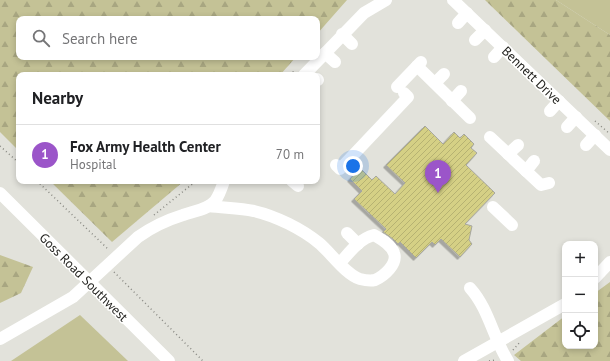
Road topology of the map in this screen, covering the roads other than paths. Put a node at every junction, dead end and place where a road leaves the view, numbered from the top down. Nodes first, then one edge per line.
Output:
1 (386, 0) edge
2 (454, 0) edge
3 (467, 13) junction
4 (458, 23) dead end
5 (485, 30) junction
6 (342, 34) junction
7 (475, 40) dead end
8 (352, 44) dead end
9 (503, 47) junction
10 (325, 53) junction
11 (494, 57) dead end
12 (335, 62) dead end
13 (314, 72) edge
14 (444, 74) dead end
15 (435, 83) junction
16 (461, 91) dead end
17 (452, 101) junction
18 (559, 101) junction
19 (550, 111) dead end
20 (576, 117) junction
21 (470, 118) dead end
22 (567, 127) dead end
23 (595, 135) junction
24 (490, 137) dead end
25 (518, 145) dead end
26 (586, 145) dead end
27 (610, 150) edge
28 (508, 154) junction
29 (534, 161) dead end
30 (336, 165) dead end
31 (526, 170) junction
32 (223, 184) edge
33 (549, 184) dead end
34 (0, 194) edge
35 (209, 206) junction
36 (493, 207) dead end
37 (512, 225) dead end
38 (348, 233) dead end
39 (358, 244) junction
40 (610, 262) edge
41 (340, 263) junction
42 (596, 277) edge
43 (89, 283) junction
44 (470, 288) dead end
45 (562, 306) edge
46 (0, 339) edge
47 (497, 342) junction
48 (506, 358) edge
49 (169, 361) edge
50 (464, 361) edge

1 - 6 street
2 - 3 street, Bennett Drive
3 - 4 street
3 - 5 street, Bennett Drive
5 - 7 street
5 - 9 street, Bennett Drive
6 - 8 street
6 - 10 street
9 - 11 street
9 - 18 street, Bennett Drive
10 - 12 street
10 - 13 street
14 - 15 street
15 - 17 street
15 - 30 street
16 - 17 street
17 - 21 street
18 - 19 street
18 - 20 street, Bennett Drive
20 - 22 street
20 - 23 street, Bennett Drive
23 - 26 street
23 - 27 street, Bennett Drive
24 - 28 street
25 - 28 street
28 - 31 street
29 - 31 street
31 - 33 street
32 - 35 street
34 - 43 street, Goss Road Southwest
35 - 41 street
35 - 43 street
36 - 37 street
38 - 39 street
39 - 41 street
39 - 41 street
40 - 42 street
43 - 46 street
43 - 49 street, Goss Road Southwest
44 - 47 street
45 - 47 street
47 - 48 street
47 - 50 street

